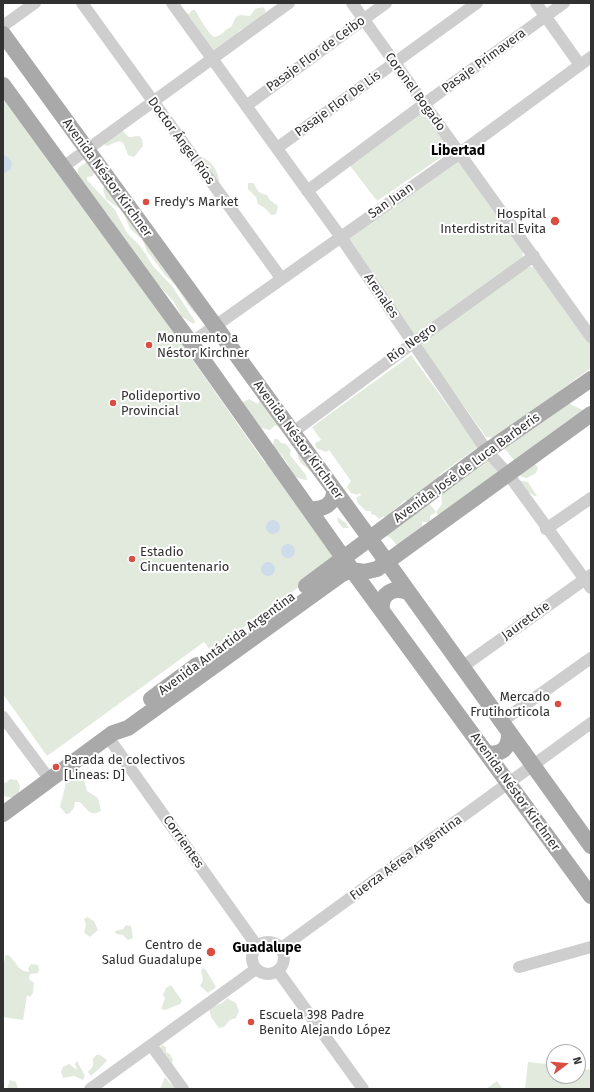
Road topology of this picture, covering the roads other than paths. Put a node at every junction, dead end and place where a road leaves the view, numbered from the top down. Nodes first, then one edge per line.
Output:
1 (35, 3) edge
2 (82, 3) edge
3 (172, 3) edge
4 (289, 3) edge
5 (352, 3) edge
6 (386, 3) edge
7 (477, 3) edge
8 (536, 3) edge
9 (564, 3) edge
10 (545, 16) junction
11 (364, 20) junction
12 (3, 26) edge
13 (3, 34) edge
14 (591, 57) edge
15 (212, 59) junction
16 (395, 63) junction
17 (580, 65) junction
18 (3, 85) edge
19 (153, 102) junction
20 (424, 104) junction
21 (246, 106) junction
22 (277, 148) junction
23 (87, 150) junction
24 (460, 153) junction
25 (63, 166) junction
26 (307, 191) junction
27 (340, 236) junction
28 (534, 256) junction
29 (281, 278) junction
30 (215, 326) junction
31 (591, 337) edge
32 (191, 343) junction
33 (413, 343) junction
34 (591, 379) edge
35 (591, 414) edge
36 (292, 433) junction
37 (487, 451) junction
38 (508, 474) junction
39 (334, 489) junction
40 (591, 498) edge
41 (308, 509) junction
42 (546, 529) junction
43 (370, 539) junction
44 (345, 559) junction
45 (387, 562) junction
46 (589, 580) edge
47 (408, 592) junction
48 (382, 610) junction
49 (591, 658) edge
50 (462, 667) junction
51 (3, 717) edge
52 (591, 724) edge
53 (505, 728) junction
54 (111, 735) junction
55 (487, 754) junction
56 (532, 766) junction
57 (50, 780) junction
58 (509, 784) junction
59 (3, 814) edge
60 (591, 846) edge
61 (591, 896) edge
62 (257, 946) junction
63 (591, 947) edge
64 (280, 949) junction
65 (519, 967) dead end
66 (256, 969) junction
67 (278, 971) junction
68 (151, 1045) junction
69 (90, 1089) edge
70 (183, 1089) edge
71 (363, 1089) edge

1 - 12 street
2 - 19 street, Doctor Ángel Ríos
3 - 15 street, Arenales
4 - 15 street
5 - 11 street, Coronel Bogado
6 - 11 street, Pasaje Flor de Ceibo
7 - 16 street, Pasaje Flor De Lis
8 - 10 street
9 - 10 street, Pasaje Primavera
10 - 17 street
10 - 20 street, Pasaje Primavera
11 - 16 street, Coronel Bogado
11 - 21 street, Pasaje Flor de Ceibo
13 - 23 main road, Avenida Néstor Kirchner
14 - 17 street, San Juan
15 - 19 street
15 - 21 street, Arenales
16 - 20 street, Coronel Bogado
16 - 22 street, Pasaje Flor De Lis
17 - 24 street, San Juan
18 - 25 main road, Avenida Néstor Kirchner
19 - 23 street
19 - 29 street, Doctor Ángel Ríos
20 - 24 street, Coronel Bogado
20 - 26 street, Pasaje Primavera
21 - 22 street, Arenales
22 - 26 street, Arenales
23 - 25 street
23 - 30 main road, Avenida Néstor Kirchner
24 - 27 street, San Juan
24 - 28 street, Coronel Bogado
25 - 32 main road, Avenida Néstor Kirchner
26 - 27 street, Arenales
27 - 29 street, San Juan
27 - 33 street, Arenales
28 - 31 street, Coronel Bogado
28 - 33 street, Río Negro
29 - 30 street, San Juan
30 - 32 street, San Juan
30 - 36 main road, Avenida Néstor Kirchner
32 - 41 main road, Avenida Néstor Kirchner
33 - 36 street, Río Negro
33 - 37 street, Arenales
34 - 37 main road, Avenida José de Luca Barberis
35 - 38 main road
36 - 39 main road, Avenida Néstor Kirchner
37 - 38 street, Arenales
37 - 43 main road, Avenida José de Luca Barberis
38 - 42 street, Arenales
38 - 45 main road
39 - 41 main road
39 - 43 main road, Avenida Néstor Kirchner
40 - 42 street
41 - 44 main road, Avenida Néstor Kirchner
42 - 46 street, Arenales
43 - 44 main road, Avenida José de Luca Barberis
43 - 45 main road, Avenida Néstor Kirchner
44 - 45 main road
44 - 48 main road, Avenida Néstor Kirchner
44 - 54 main road, Avenida Antártida Argentina
45 - 47 main road, Avenida Néstor Kirchner
46 - 50 street, Jauretche
47 - 48 main road
47 - 50 main road, Avenida Néstor Kirchner
48 - 55 main road, Avenida Néstor Kirchner
49 - 53 street
50 - 53 main road, Avenida Néstor Kirchner
51 - 57 street
52 - 56 street, Fuerza Aérea Argentina
53 - 55 main road
53 - 56 main road, Avenida Néstor Kirchner
54 - 57 main road, Avenida Antártida Argentina
54 - 62 street, Corrientes
55 - 58 main road, Avenida Néstor Kirchner
56 - 58 street, Fuerza Aérea Argentina
56 - 60 main road, Avenida Néstor Kirchner
57 - 59 main road, Avenida Antártida Argentina
58 - 61 main road, Avenida Néstor Kirchner
58 - 64 street, Fuerza Aérea Argentina
62 - 64 street
62 - 66 street
63 - 65 street
64 - 67 street
66 - 67 street
66 - 68 street
67 - 71 street
68 - 69 street
68 - 70 street

